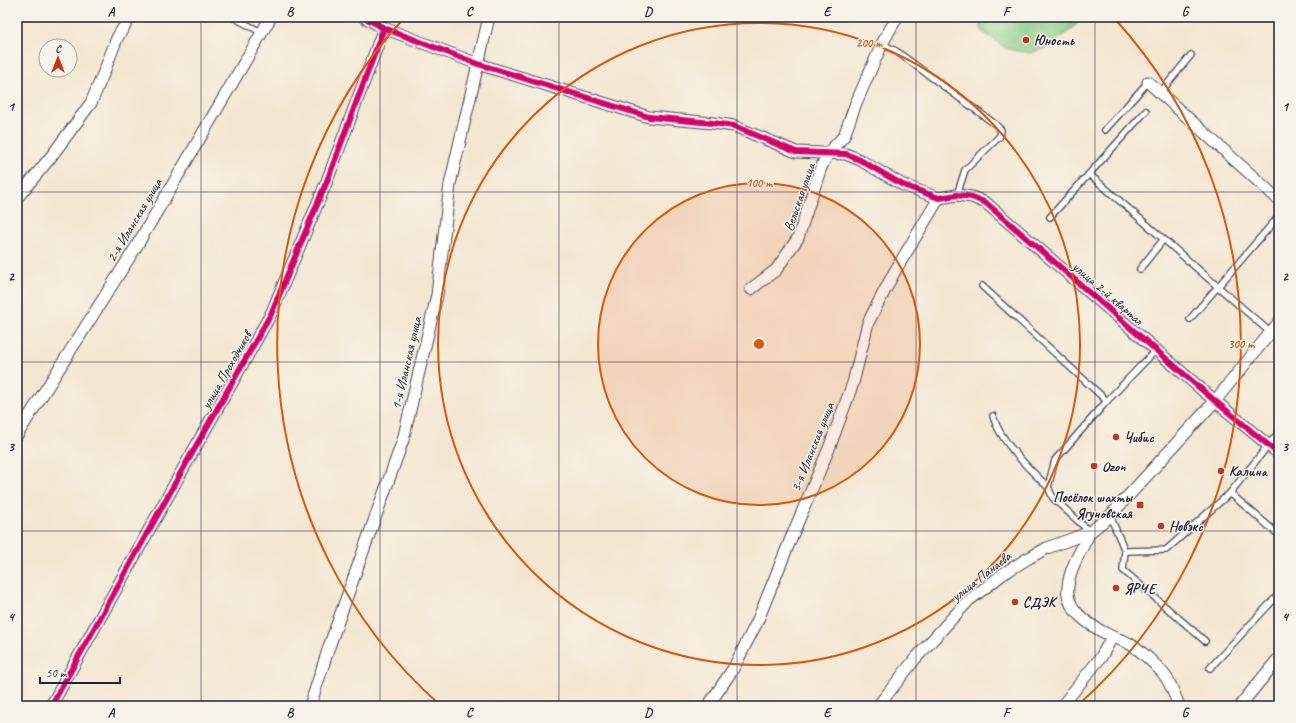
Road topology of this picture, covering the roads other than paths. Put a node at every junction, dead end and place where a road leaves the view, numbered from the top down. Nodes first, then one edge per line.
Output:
1 (130, 17) edge
2 (233, 17) edge
3 (271, 17) edge
4 (364, 17) edge
5 (489, 17) edge
6 (897, 17) edge
7 (384, 28) junction
8 (261, 32) junction
9 (882, 44) junction
10 (1191, 55) dead end
11 (478, 64) junction
12 (1148, 82) joint
13 (1160, 93) junction
14 (1146, 111) dead end
15 (1105, 130) dead end
16 (828, 153) junction
17 (1089, 174) junction
18 (958, 195) junction
19 (17, 198) edge
20 (939, 198) junction
21 (1279, 200) edge
22 (1279, 216) edge
23 (1050, 218) dead end
24 (1163, 240) junction
25 (1140, 269) dead end
26 (982, 286) dead end
27 (1217, 287) junction
28 (751, 289) dead end
29 (1190, 319) dead end
30 (1279, 322) edge
31 (1270, 332) junction
32 (1279, 340) edge
33 (1156, 350) junction
34 (1107, 401) junction
35 (1215, 401) junction
36 (993, 416) dead end
37 (1279, 432) edge
38 (17, 435) edge
39 (1268, 446) junction
40 (1279, 454) edge
41 (1048, 487) junction
42 (1230, 493) junction
43 (1110, 516) junction
44 (1090, 532) junction
45 (1279, 534) edge
46 (1125, 551) junction
47 (1279, 594) edge
48 (1112, 637) junction
49 (1205, 641) dead end
50 (1279, 658) edge
51 (1210, 668) dead end
52 (1242, 703) dead end
53 (51, 706) edge
54 (310, 706) edge
55 (708, 706) edge
56 (878, 706) edge
57 (1062, 706) edge
58 (1179, 706) edge

1 - 19 street
2 - 8 lane
3 - 8 street, 2-я Иланская улица
4 - 7 street
5 - 11 street, 1-я Иланская улица
6 - 9 street, Вельская улица
7 - 11 street
7 - 53 street, улица Проходчиков
8 - 38 street, 2-я Иланская улица
9 - 16 street, Вельская улица
9 - 18 lane
10 - 13 lane
11 - 16 street
11 - 54 street, 1-я Иланская улица
12 - 13 street
12 - 15 lane
13 - 21 street
14 - 17 lane
16 - 20 street
16 - 28 street, Вельская улица
17 - 23 lane
17 - 24 lane
18 - 20 street
18 - 33 street, улица 2-й квартал
20 - 55 street, 3-я Иланская улица
22 - 27 lane
24 - 25 lane
24 - 27 lane
26 - 34 lane
27 - 29 lane
27 - 31 lane
30 - 31 street
31 - 32 lane
31 - 35 street
33 - 34 lane
33 - 35 street, улица 2-й квартал
34 - 41 lane
35 - 39 street, улица 2-й квартал
35 - 43 street
36 - 41 lane
37 - 39 lane
39 - 40 street, улица 2-й квартал
39 - 42 lane
41 - 44 lane
42 - 45 lane
42 - 46 lane
43 - 44 street
43 - 46 lane
44 - 48 street
44 - 56 street, улица Панаева
46 - 49 lane
47 - 51 lane
48 - 57 street
48 - 58 street
50 - 52 street

